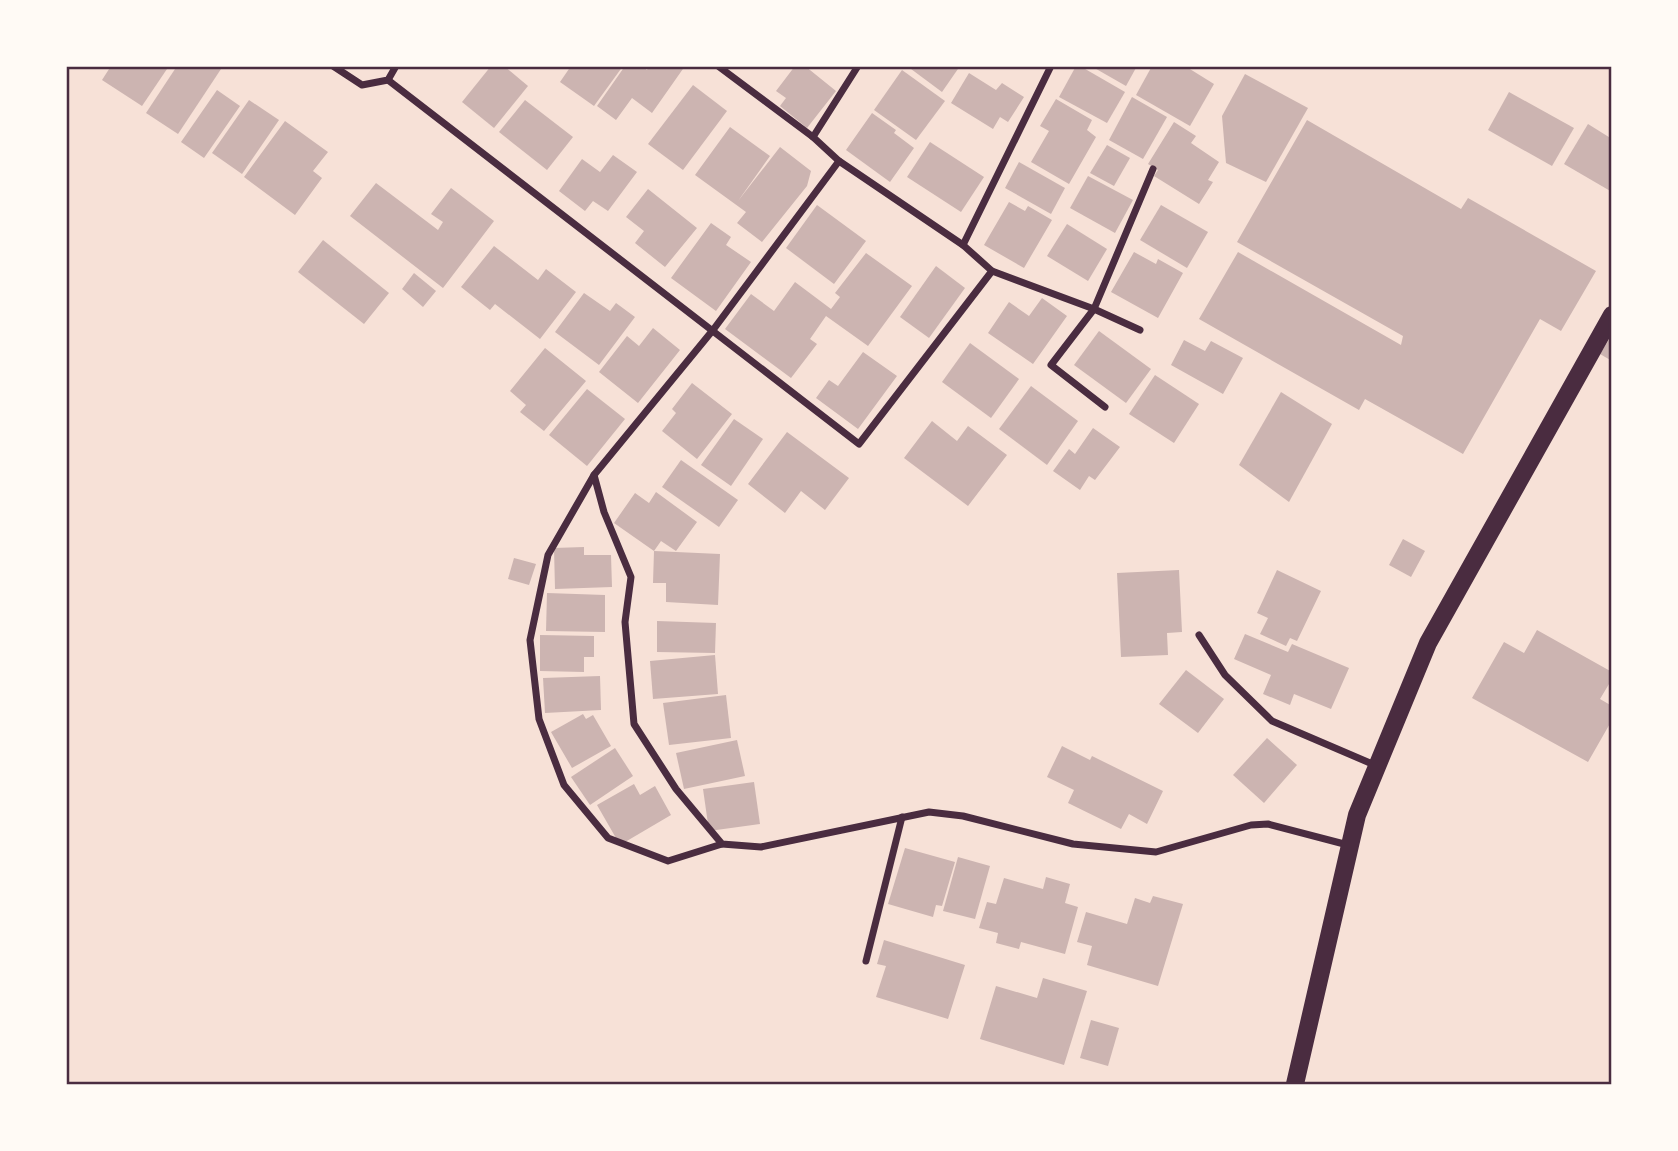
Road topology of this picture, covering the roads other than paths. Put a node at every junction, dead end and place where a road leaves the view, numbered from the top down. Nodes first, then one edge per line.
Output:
1 (333, 66) edge
2 (396, 66) edge
3 (718, 66) edge
4 (859, 66) edge
5 (1051, 66) edge
6 (388, 80) junction
7 (813, 137) junction
8 (839, 161) junction
9 (1153, 169) dead end
10 (963, 245) junction
11 (992, 271) junction
12 (1094, 309) junction
13 (1612, 315) edge
14 (713, 330) junction
15 (1140, 330) dead end
16 (1105, 407) dead end
17 (594, 475) junction
18 (1199, 635) dead end
19 (1377, 766) junction
20 (902, 817) junction
21 (722, 844) junction
22 (1350, 846) junction
23 (866, 961) dead end
24 (1295, 1084) edge

1 - 6 street
2 - 6 street
3 - 7 street
4 - 7 street
5 - 10 street
6 - 14 street
7 - 8 street
8 - 10 street
8 - 14 street
9 - 12 street
10 - 11 street
11 - 12 street
11 - 14 street
12 - 15 street
12 - 16 street
13 - 19 main road
14 - 17 street
17 - 21 street
17 - 21 street
18 - 19 street
19 - 22 main road
20 - 21 street
20 - 22 street
20 - 23 street
22 - 24 main road

